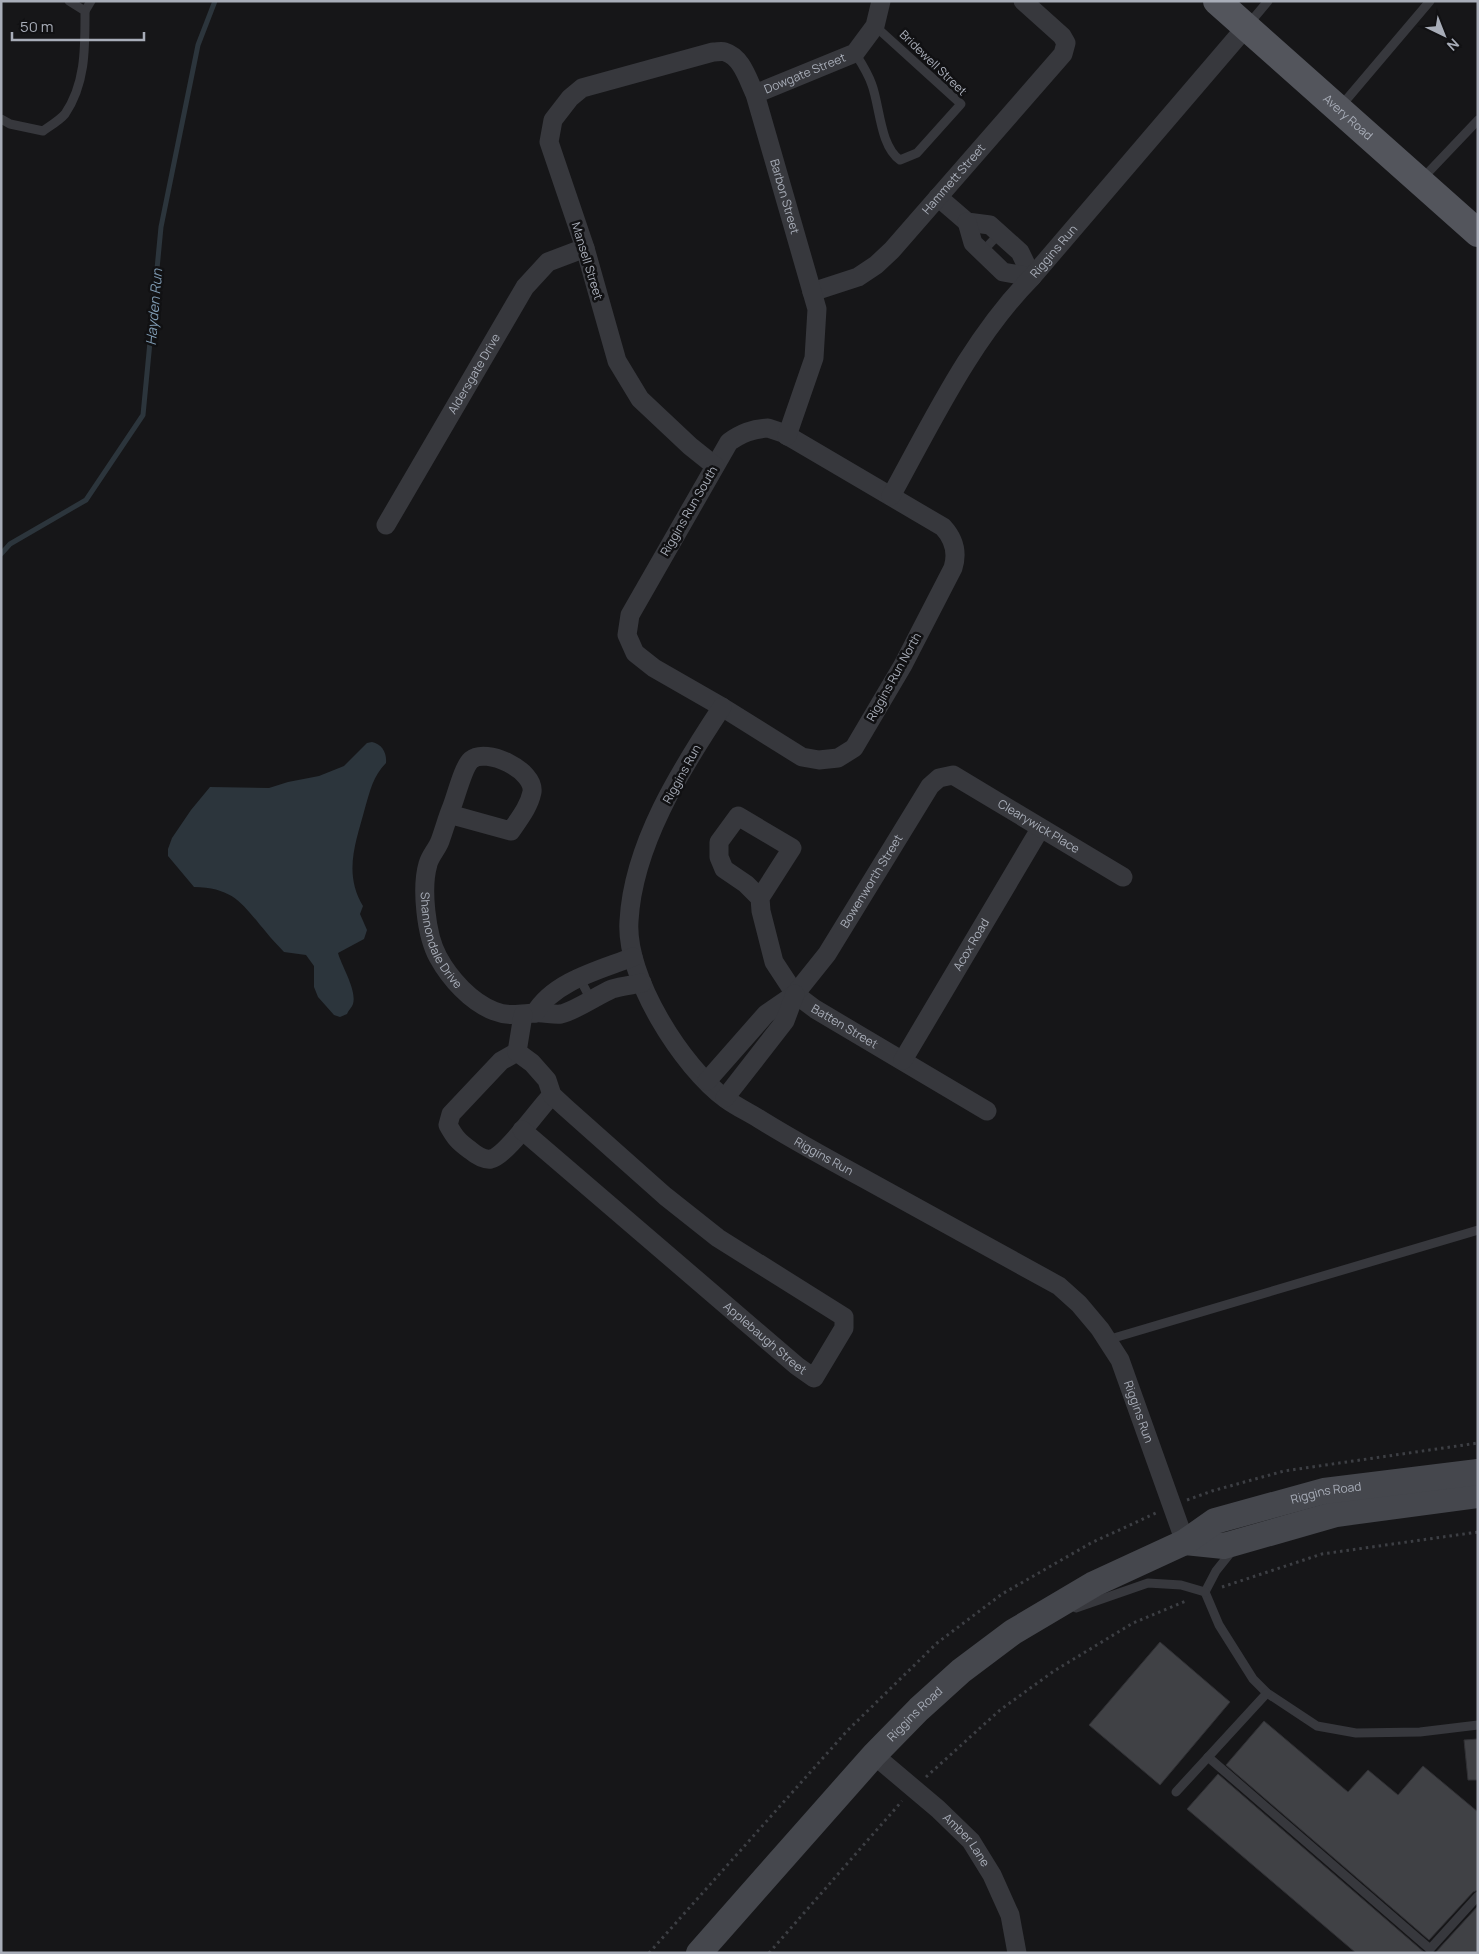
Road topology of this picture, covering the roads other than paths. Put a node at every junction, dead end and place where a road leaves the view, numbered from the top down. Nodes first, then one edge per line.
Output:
1 (69, 1) edge
2 (91, 1) edge
3 (881, 1) edge
4 (1023, 1) edge
5 (1217, 1) edge
6 (1268, 1) edge
7 (1430, 1) edge
8 (84, 11) junction
9 (875, 26) junction
10 (1246, 27) junction
11 (856, 53) junction
12 (638, 73) joint
13 (755, 94) junction
14 (1338, 108) junction
15 (1, 119) edge
16 (1478, 120) edge
17 (1420, 181) junction
18 (938, 197) junction
19 (967, 222) junction
20 (1478, 233) edge
21 (999, 234) junction
22 (585, 248) junction
23 (982, 252) junction
24 (1032, 277) junction
25 (812, 292) junction
26 (787, 436) junction
27 (715, 466) junction
28 (891, 496) junction
29 (386, 525) dead end
30 (722, 707) junction
31 (953, 775) joint
32 (449, 814) junction
33 (1040, 829) junction
34 (1123, 877) dead end
35 (760, 898) dead end
36 (633, 957) junction
37 (579, 977) junction
38 (642, 983) junction
39 (795, 994) junction
40 (590, 1000) junction
41 (529, 1014) junction
42 (518, 1052) junction
43 (903, 1060) junction
44 (707, 1081) junction
45 (552, 1095) junction
46 (725, 1098) junction
47 (987, 1110) dead end
48 (522, 1130) junction
49 (1478, 1230) edge
50 (1107, 1340) junction
51 (1478, 1472) edge
52 (1478, 1495) edge
53 (1246, 1540) junction
54 (1185, 1542) junction
55 (1206, 1592) junction
56 (1013, 1632) junction
57 (1267, 1693) junction
58 (1478, 1725) edge
59 (874, 1755) junction
60 (1208, 1757) junction
61 (1176, 1792) dead end
62 (1478, 1896) edge
63 (700, 1953) edge
64 (1017, 1953) edge

1 - 8 lane
2 - 8 lane
3 - 9 street, Dowgate Street
4 - 18 street, Hammett Street
5 - 10 main road, Avery Road
6 - 10 lane
7 - 14 lane
8 - 15 lane
9 - 11 street, Dowgate Street
9 - 11 lane, Bridewell Street
10 - 14 main road, Avery Road
10 - 24 street, Riggins Run
11 - 13 street, Dowgate Street
12 - 13 street, Barbon Street
12 - 22 street, Mansell Street
13 - 25 street, Barbon Street
14 - 17 main road, Avery Road
16 - 17 lane
17 - 20 main road, Avery Road
18 - 19 street
18 - 25 street, Hammett Street
19 - 21 street
19 - 23 street
21 - 23 lane
21 - 24 street
22 - 27 street, Mansell Street
22 - 29 street, Aldersgate Drive
23 - 24 street
24 - 28 street, Riggins Run
25 - 26 street, Barbon Street
26 - 27 street, Riggins Run South
26 - 28 street, Riggins Run South
27 - 30 street, Riggins Run South
28 - 30 street, Riggins Run North
30 - 36 street, Riggins Run
31 - 33 street, Clearywick Place
31 - 39 street, Bowenworth Street
32 - 32 street, Shannondale Drive
32 - 41 street, Shannondale Drive
33 - 34 street, Clearywick Place
33 - 43 street, Acox Road
35 - 39 street, Batten Street
36 - 37 street
36 - 38 street, Riggins Run
37 - 40 lane
37 - 41 street
38 - 40 street, Shannondale Drive
38 - 44 street, Riggins Run
39 - 43 street, Batten Street
39 - 44 street, Bowenworth Street
39 - 46 street, Bowenworth Street
40 - 41 street, Shannondale Drive
41 - 42 street
42 - 45 street, Applebaugh Street
42 - 48 street
43 - 47 street, Batten Street
44 - 46 street, Riggins Run
45 - 48 street
45 - 48 street, Applebaugh Street
46 - 50 street, Riggins Run
49 - 50 lane
50 - 54 street, Riggins Run
51 - 54 main road, Riggins Road
52 - 53 main road, Riggins Road
53 - 54 main road, Riggins Road
53 - 55 lane
54 - 56 main road, Riggins Road
55 - 56 lane
55 - 57 lane
56 - 59 main road, Riggins Road
57 - 58 lane
57 - 60 lane
59 - 63 main road, Riggins Road
59 - 64 street, Amber Lane
60 - 61 lane
60 - 62 lane

